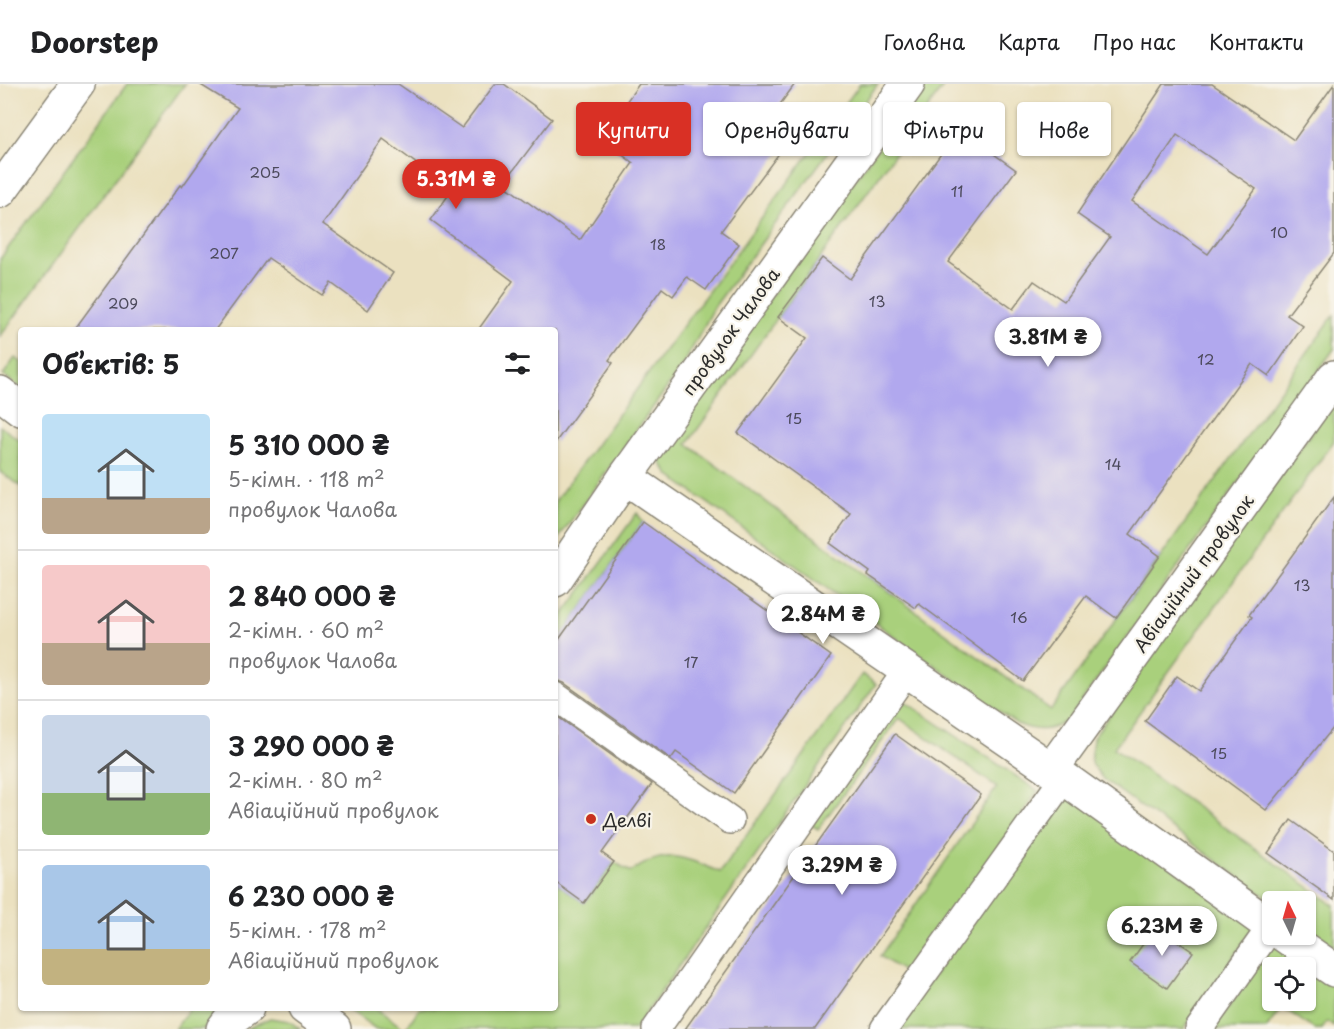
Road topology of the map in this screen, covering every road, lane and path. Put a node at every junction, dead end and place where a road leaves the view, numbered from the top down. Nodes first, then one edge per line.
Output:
1 (78, 84) edge
2 (908, 84) edge
3 (0, 191) edge
4 (1334, 377) edge
5 (0, 393) edge
6 (18, 407) edge
7 (625, 477) junction
8 (558, 576) edge
9 (906, 672) junction
10 (558, 698) edge
11 (1057, 774) junction
12 (730, 820) dead end
13 (1262, 921) edge
14 (1263, 945) edge
15 (1297, 945) edge
16 (1334, 970) edge
17 (243, 1011) edge
18 (309, 1011) edge
19 (223, 1029) edge
20 (334, 1029) edge
21 (656, 1029) edge
22 (884, 1029) edge
23 (1199, 1029) edge

1 - 3 street
2 - 7 street, провулок Чалова
4 - 11 street, Авіаційний провулок
5 - 6 street
7 - 8 street, провулок Чалова
7 - 9 street
9 - 11 street
9 - 21 lane
10 - 12 lane
11 - 13 street
11 - 22 lane
14 - 23 lane
15 - 16 street
17 - 19 street
18 - 20 street

